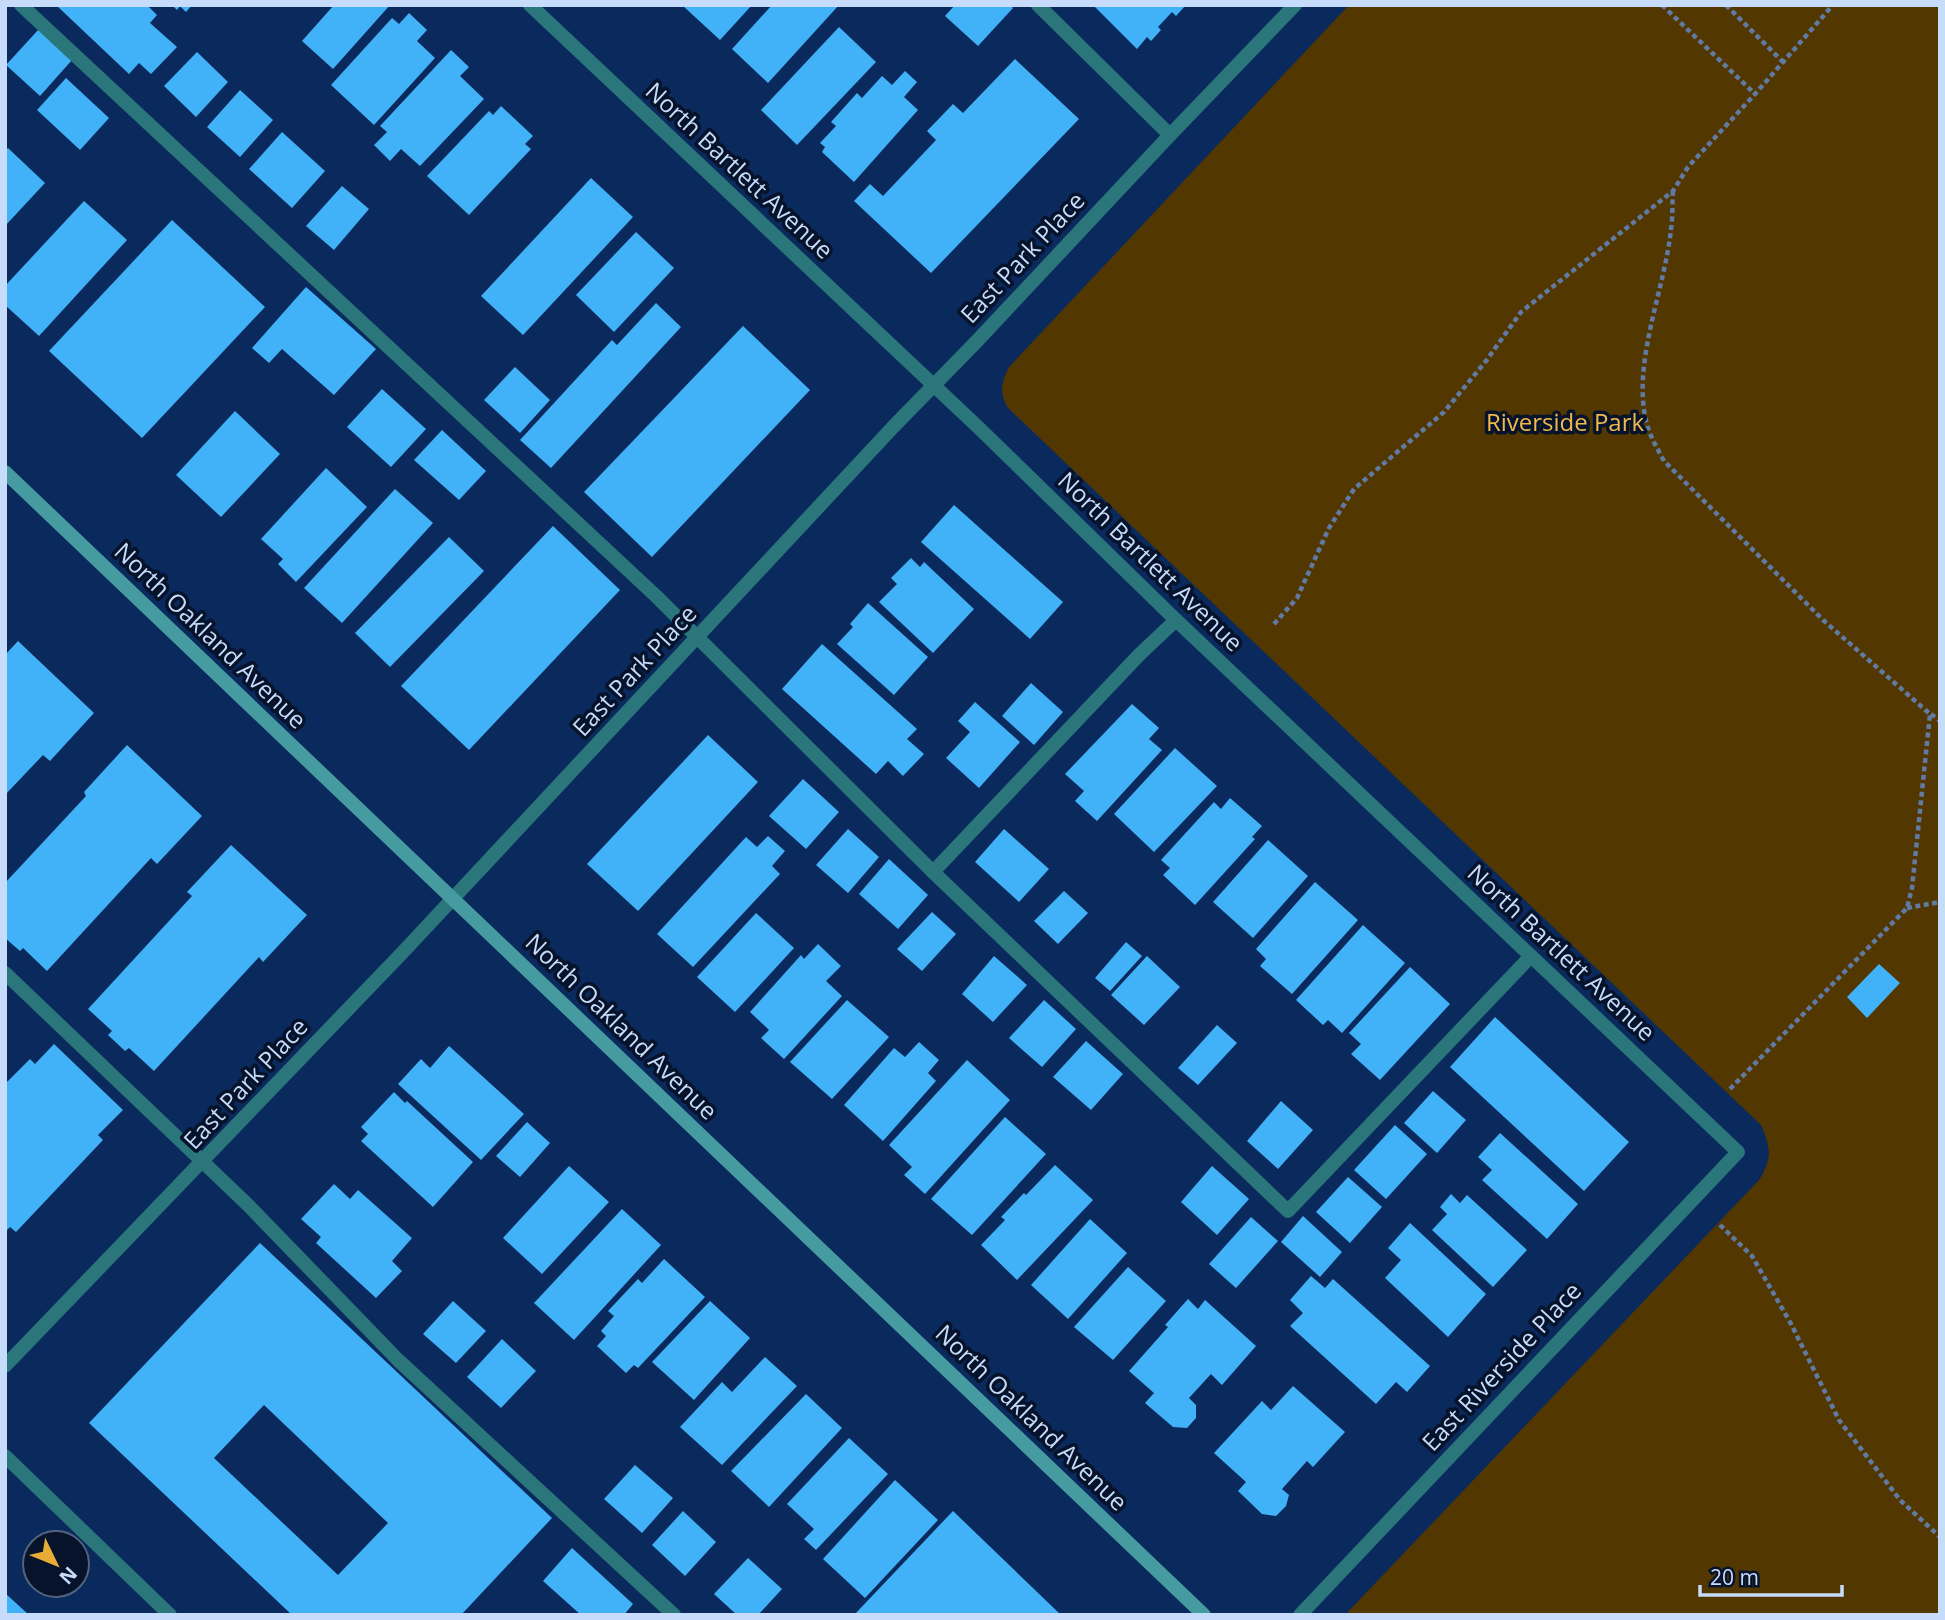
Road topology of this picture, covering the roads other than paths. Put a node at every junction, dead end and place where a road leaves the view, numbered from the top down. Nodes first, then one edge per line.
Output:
1 (21, 5) edge
2 (530, 5) edge
3 (1038, 5) edge
4 (1295, 5) edge
5 (1170, 135) junction
6 (934, 386) junction
7 (5, 472) edge
8 (1176, 620) junction
9 (697, 638) junction
10 (933, 872) junction
11 (453, 898) junction
12 (1531, 956) junction
13 (5, 973) edge
14 (1738, 1152) joint
15 (203, 1163) junction
16 (5, 1366) edge
17 (5, 1456) edge
18 (170, 1615) edge
19 (674, 1615) edge
20 (1204, 1615) edge
21 (1300, 1615) edge

1 - 9 street
2 - 6 street, North Bartlett Avenue
3 - 5 street
4 - 5 street, East Park Place
5 - 6 street, East Park Place
6 - 8 street, North Bartlett Avenue
6 - 9 street, East Park Place
7 - 11 main road, North Oakland Avenue
8 - 10 street
8 - 12 street, North Bartlett Avenue
9 - 10 street
9 - 11 street, East Park Place
10 - 12 street
11 - 15 street, East Park Place
11 - 20 main road, North Oakland Avenue
12 - 14 street, North Bartlett Avenue
13 - 15 street
14 - 21 street, East Riverside Place
15 - 16 street, East Park Place
15 - 19 street
17 - 18 street

